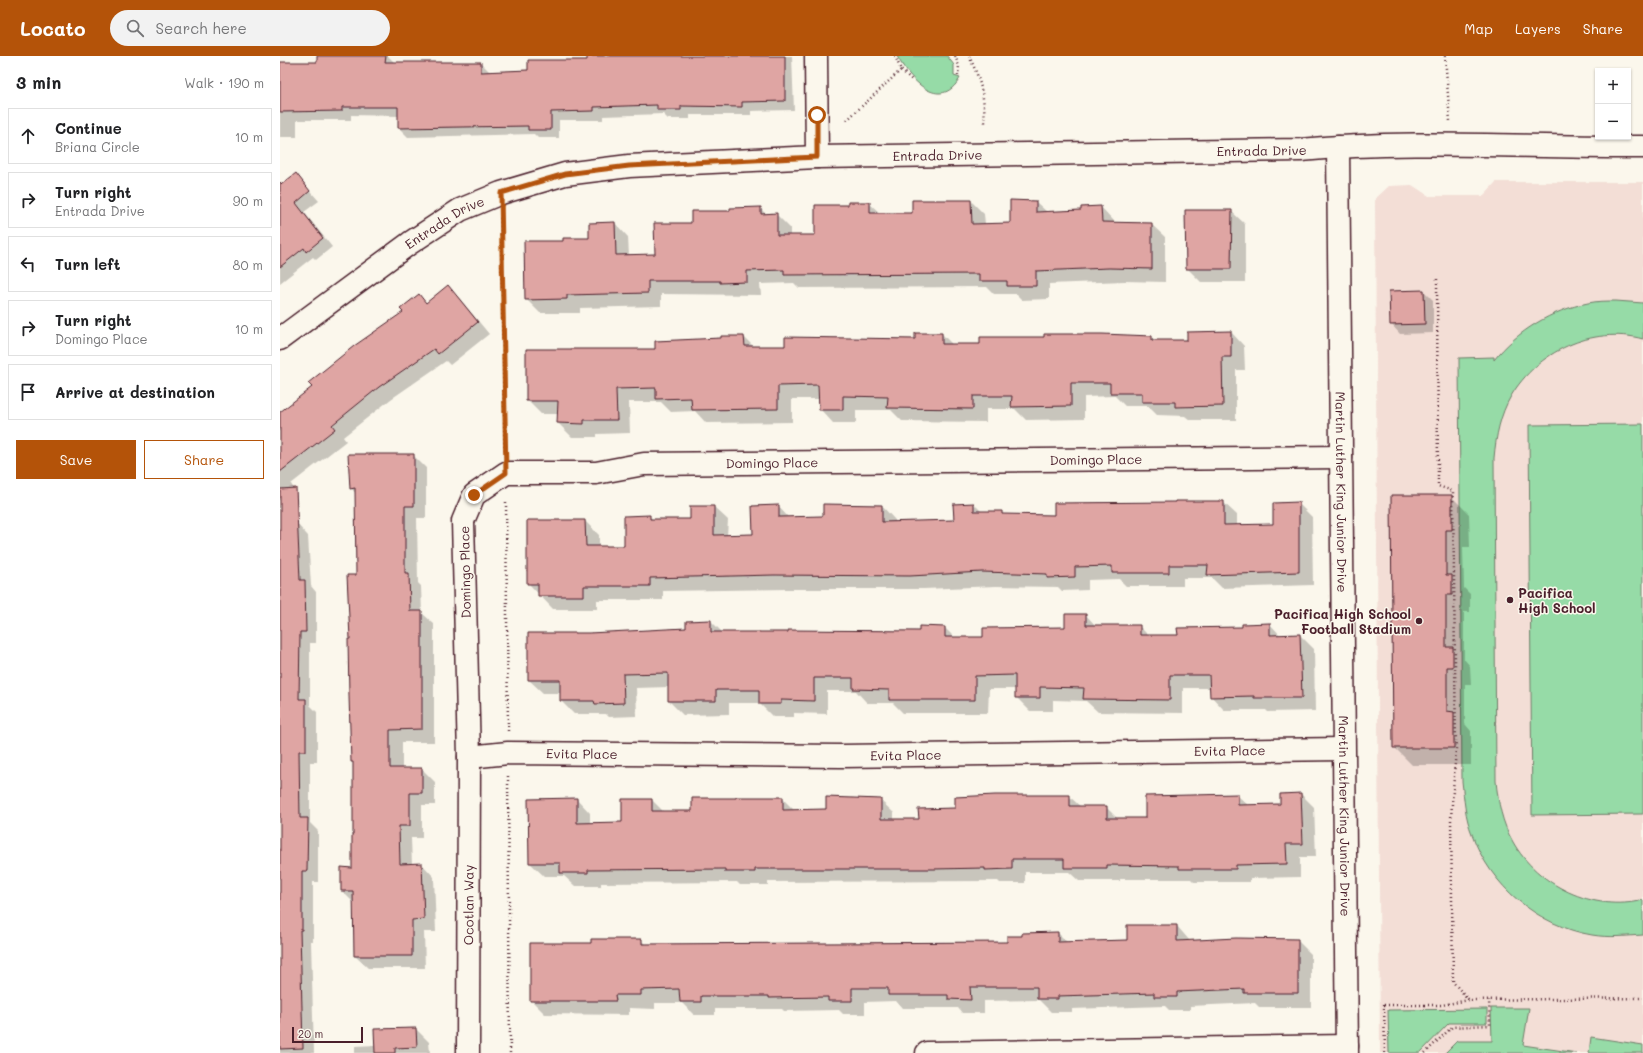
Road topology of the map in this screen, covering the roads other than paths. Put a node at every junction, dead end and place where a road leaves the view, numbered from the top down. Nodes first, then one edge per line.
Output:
1 (816, 56) edge
2 (1338, 147) junction
3 (1643, 147) edge
4 (817, 157) junction
5 (280, 339) edge
6 (1341, 457) junction
7 (1343, 749) junction
8 (469, 757) junction
9 (1347, 1050) edge
10 (468, 1053) edge
11 (927, 1053) edge

1 - 4 street
2 - 3 street, Entrada Drive
2 - 4 street, Entrada Drive
2 - 6 street, Martin Luther King Junior Drive
4 - 5 street, Entrada Drive
6 - 7 street, Martin Luther King Junior Drive
6 - 8 street, Domingo Place
7 - 8 street, Evita Place
7 - 9 street, Martin Luther King Junior Drive
8 - 10 street, Ocotlan Way
9 - 11 street

